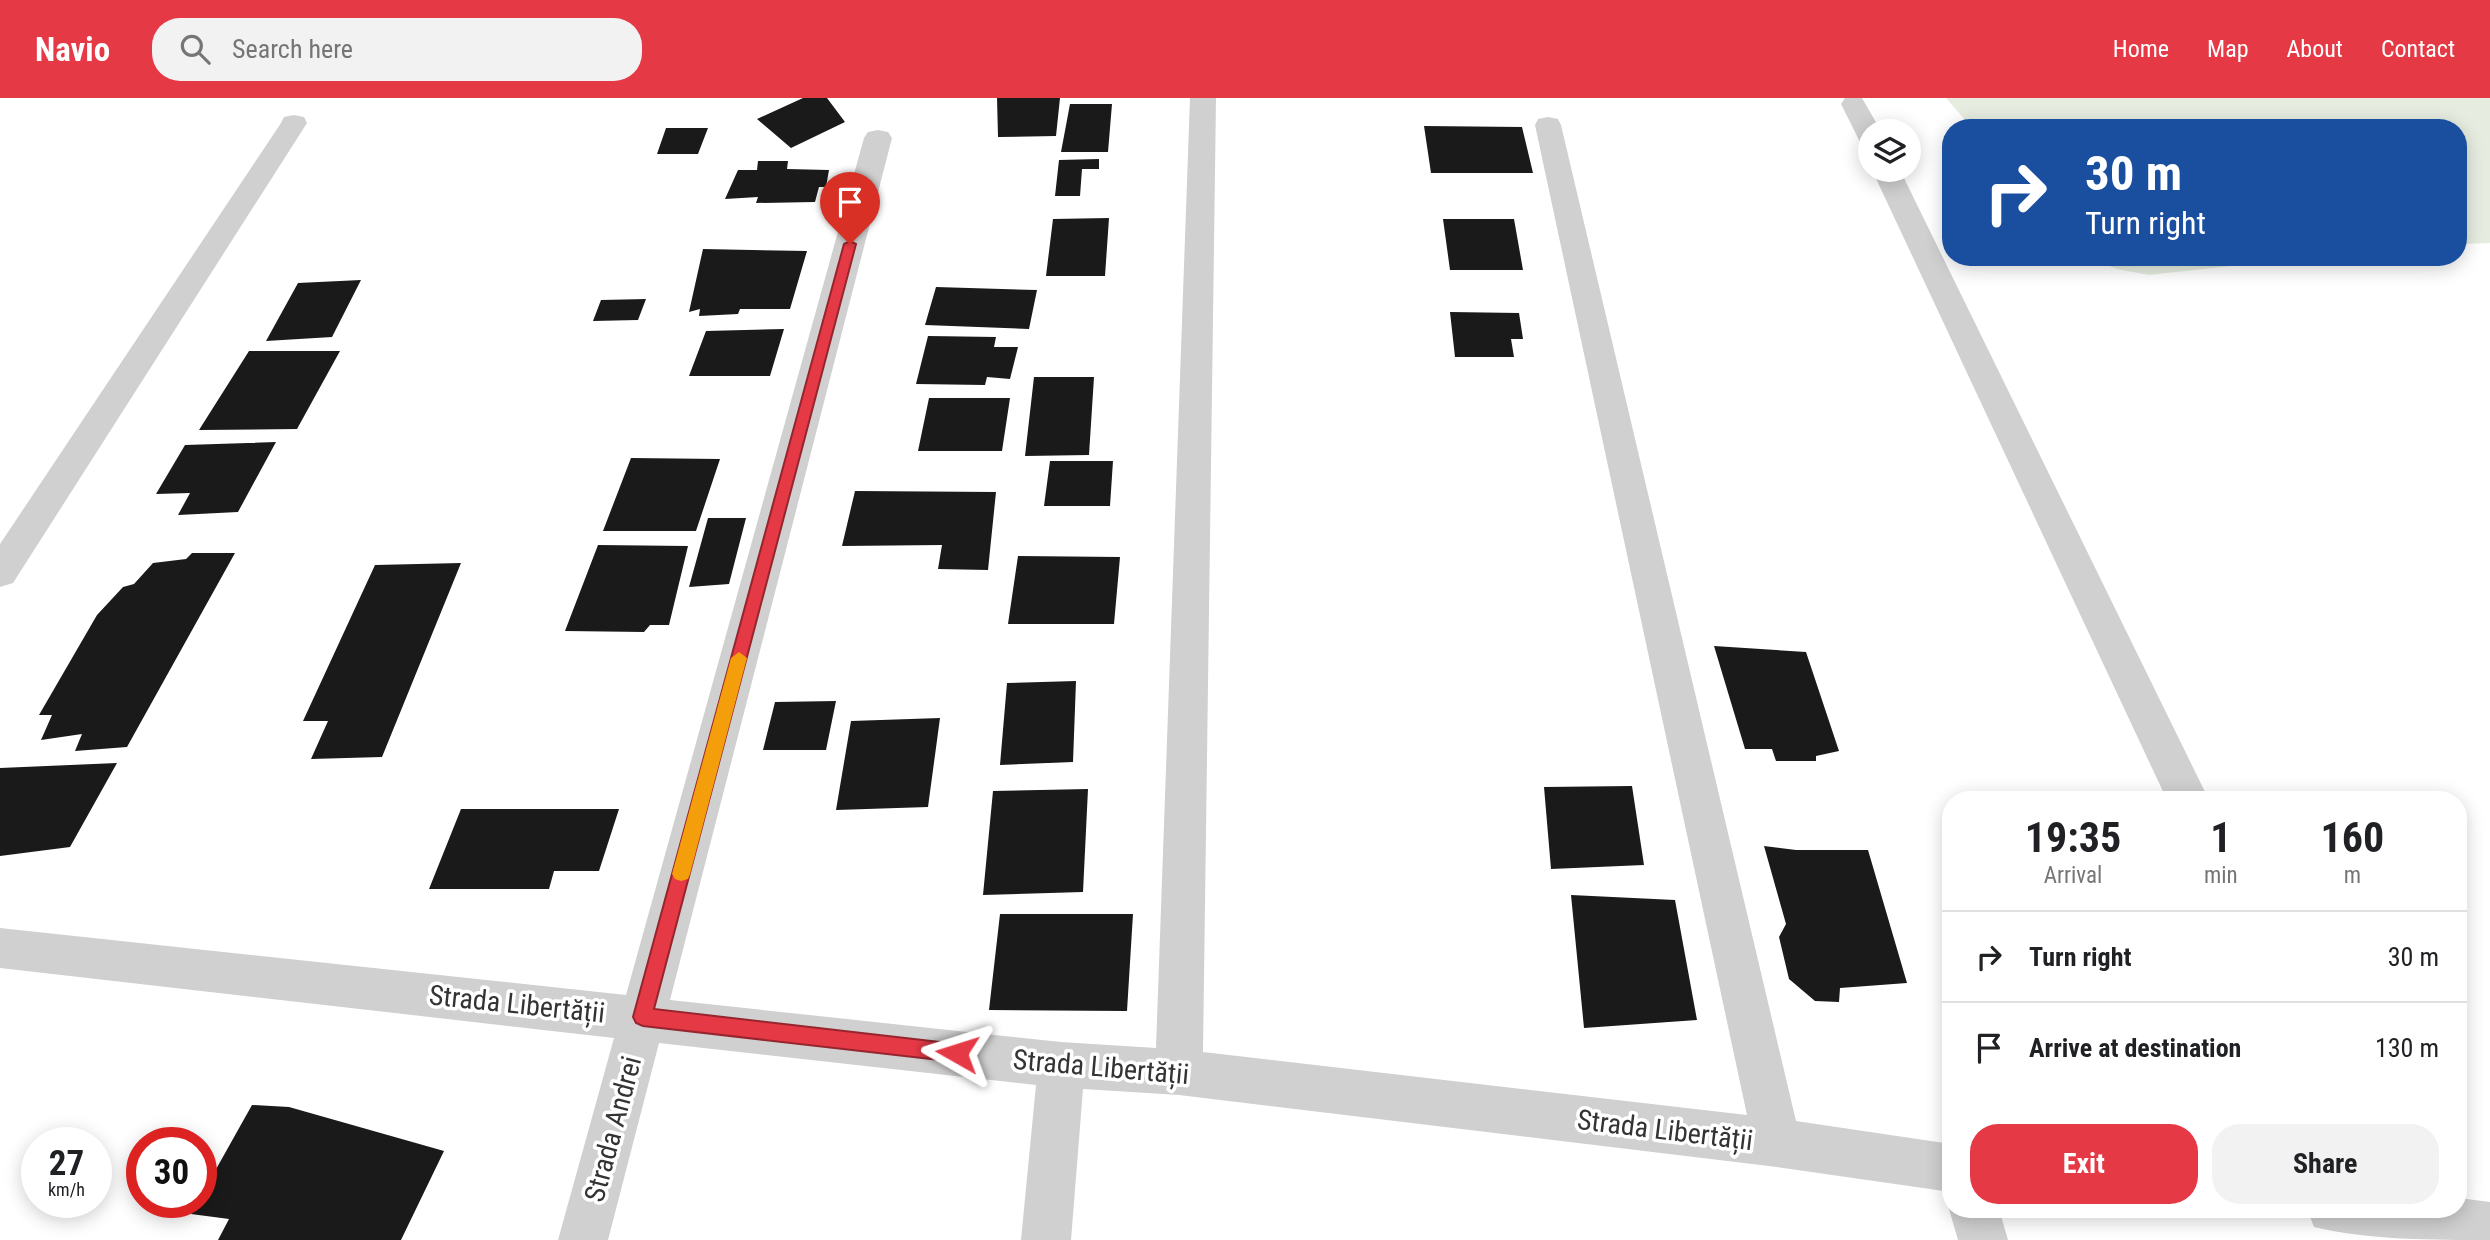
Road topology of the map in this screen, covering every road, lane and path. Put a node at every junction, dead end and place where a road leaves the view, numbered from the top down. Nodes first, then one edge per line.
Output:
1 (1203, 98) edge
2 (1854, 104) dead end
3 (1862, 119) edge
4 (294, 123) dead end
5 (1548, 125) dead end
6 (878, 138) dead end
7 (1892, 182) edge
8 (0, 573) edge
9 (2184, 791) edge
10 (0, 948) edge
11 (643, 1017) junction
12 (1061, 1065) junction
13 (1179, 1072) junction
14 (1777, 1143) junction
15 (1942, 1167) edge
16 (1976, 1218) edge
17 (2428, 1218) edge
18 (2490, 1227) edge
19 (583, 1240) edge
20 (1046, 1240) edge
21 (1983, 1240) edge

1 - 13 street
2 - 3 street
4 - 8 street
5 - 14 street
6 - 11 street, Strada Andrei
7 - 9 street
10 - 11 street, Strada Libertății
11 - 12 street, Strada Libertății
11 - 19 street, Strada Andrei
12 - 13 street, Strada Libertății
12 - 20 street
13 - 14 street, Strada Libertății
14 - 15 street, Strada Libertății
16 - 21 street
17 - 18 street

